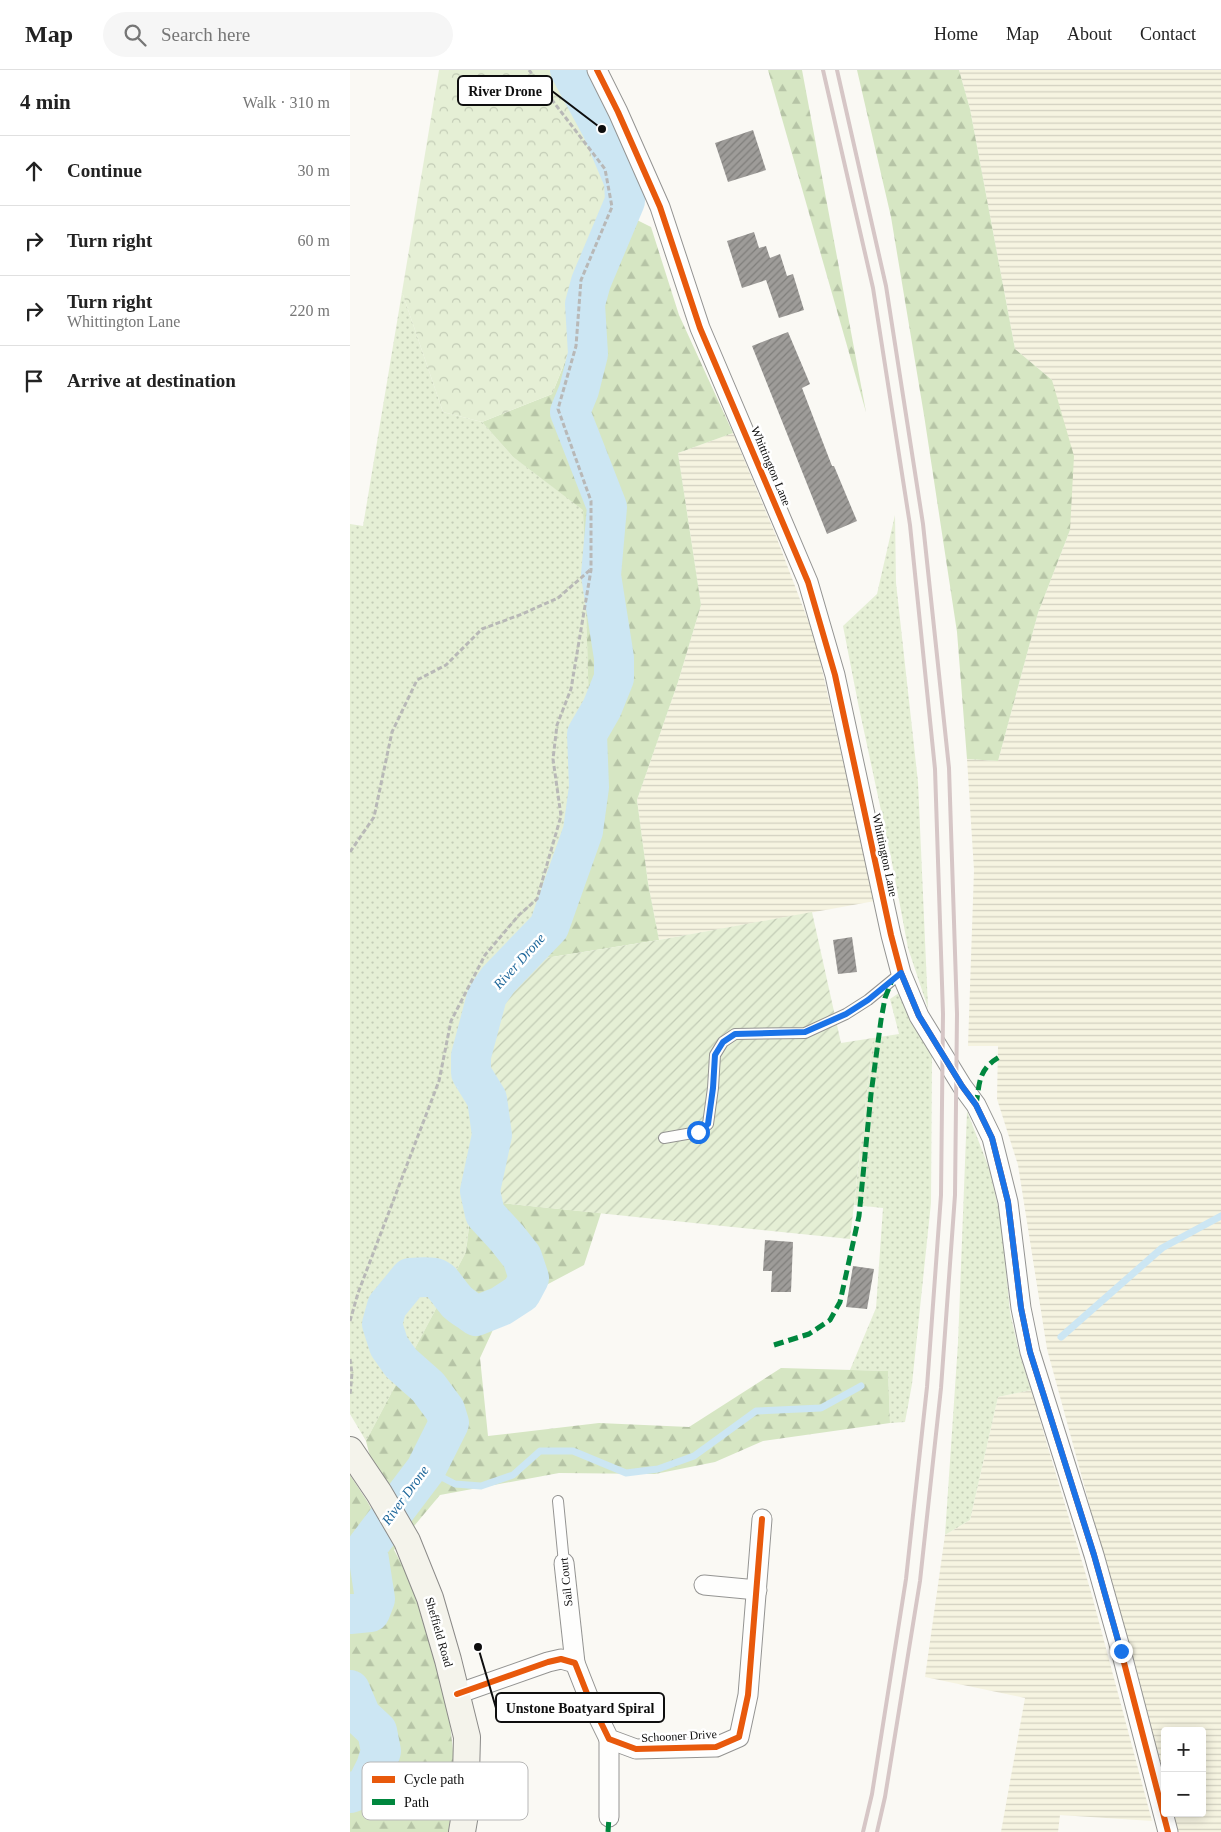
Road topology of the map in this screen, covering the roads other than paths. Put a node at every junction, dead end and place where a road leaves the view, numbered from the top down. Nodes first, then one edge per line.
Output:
1 (596, 70) edge
2 (901, 973) junction
3 (664, 1138) dead end
4 (350, 1450) edge
5 (558, 1501) dead end
6 (762, 1519) dead end
7 (564, 1563) joint
8 (704, 1585) dead end
9 (757, 1590) junction
10 (575, 1663) junction
11 (457, 1694) junction
12 (609, 1739) junction
13 (466, 1762) edge
14 (609, 1817) dead end
15 (1168, 1832) edge

1 - 2 street, Whittington Lane
2 - 3 lane
2 - 15 street, Whittington Lane
4 - 11 main road, Sheffield Road
5 - 7 lane, Sail Court
6 - 9 street, Schooner Drive
7 - 10 street, Sail Court
8 - 9 street
9 - 12 street, Schooner Drive
10 - 11 street
10 - 12 street
11 - 13 main road, Sheffield Road
12 - 14 street

